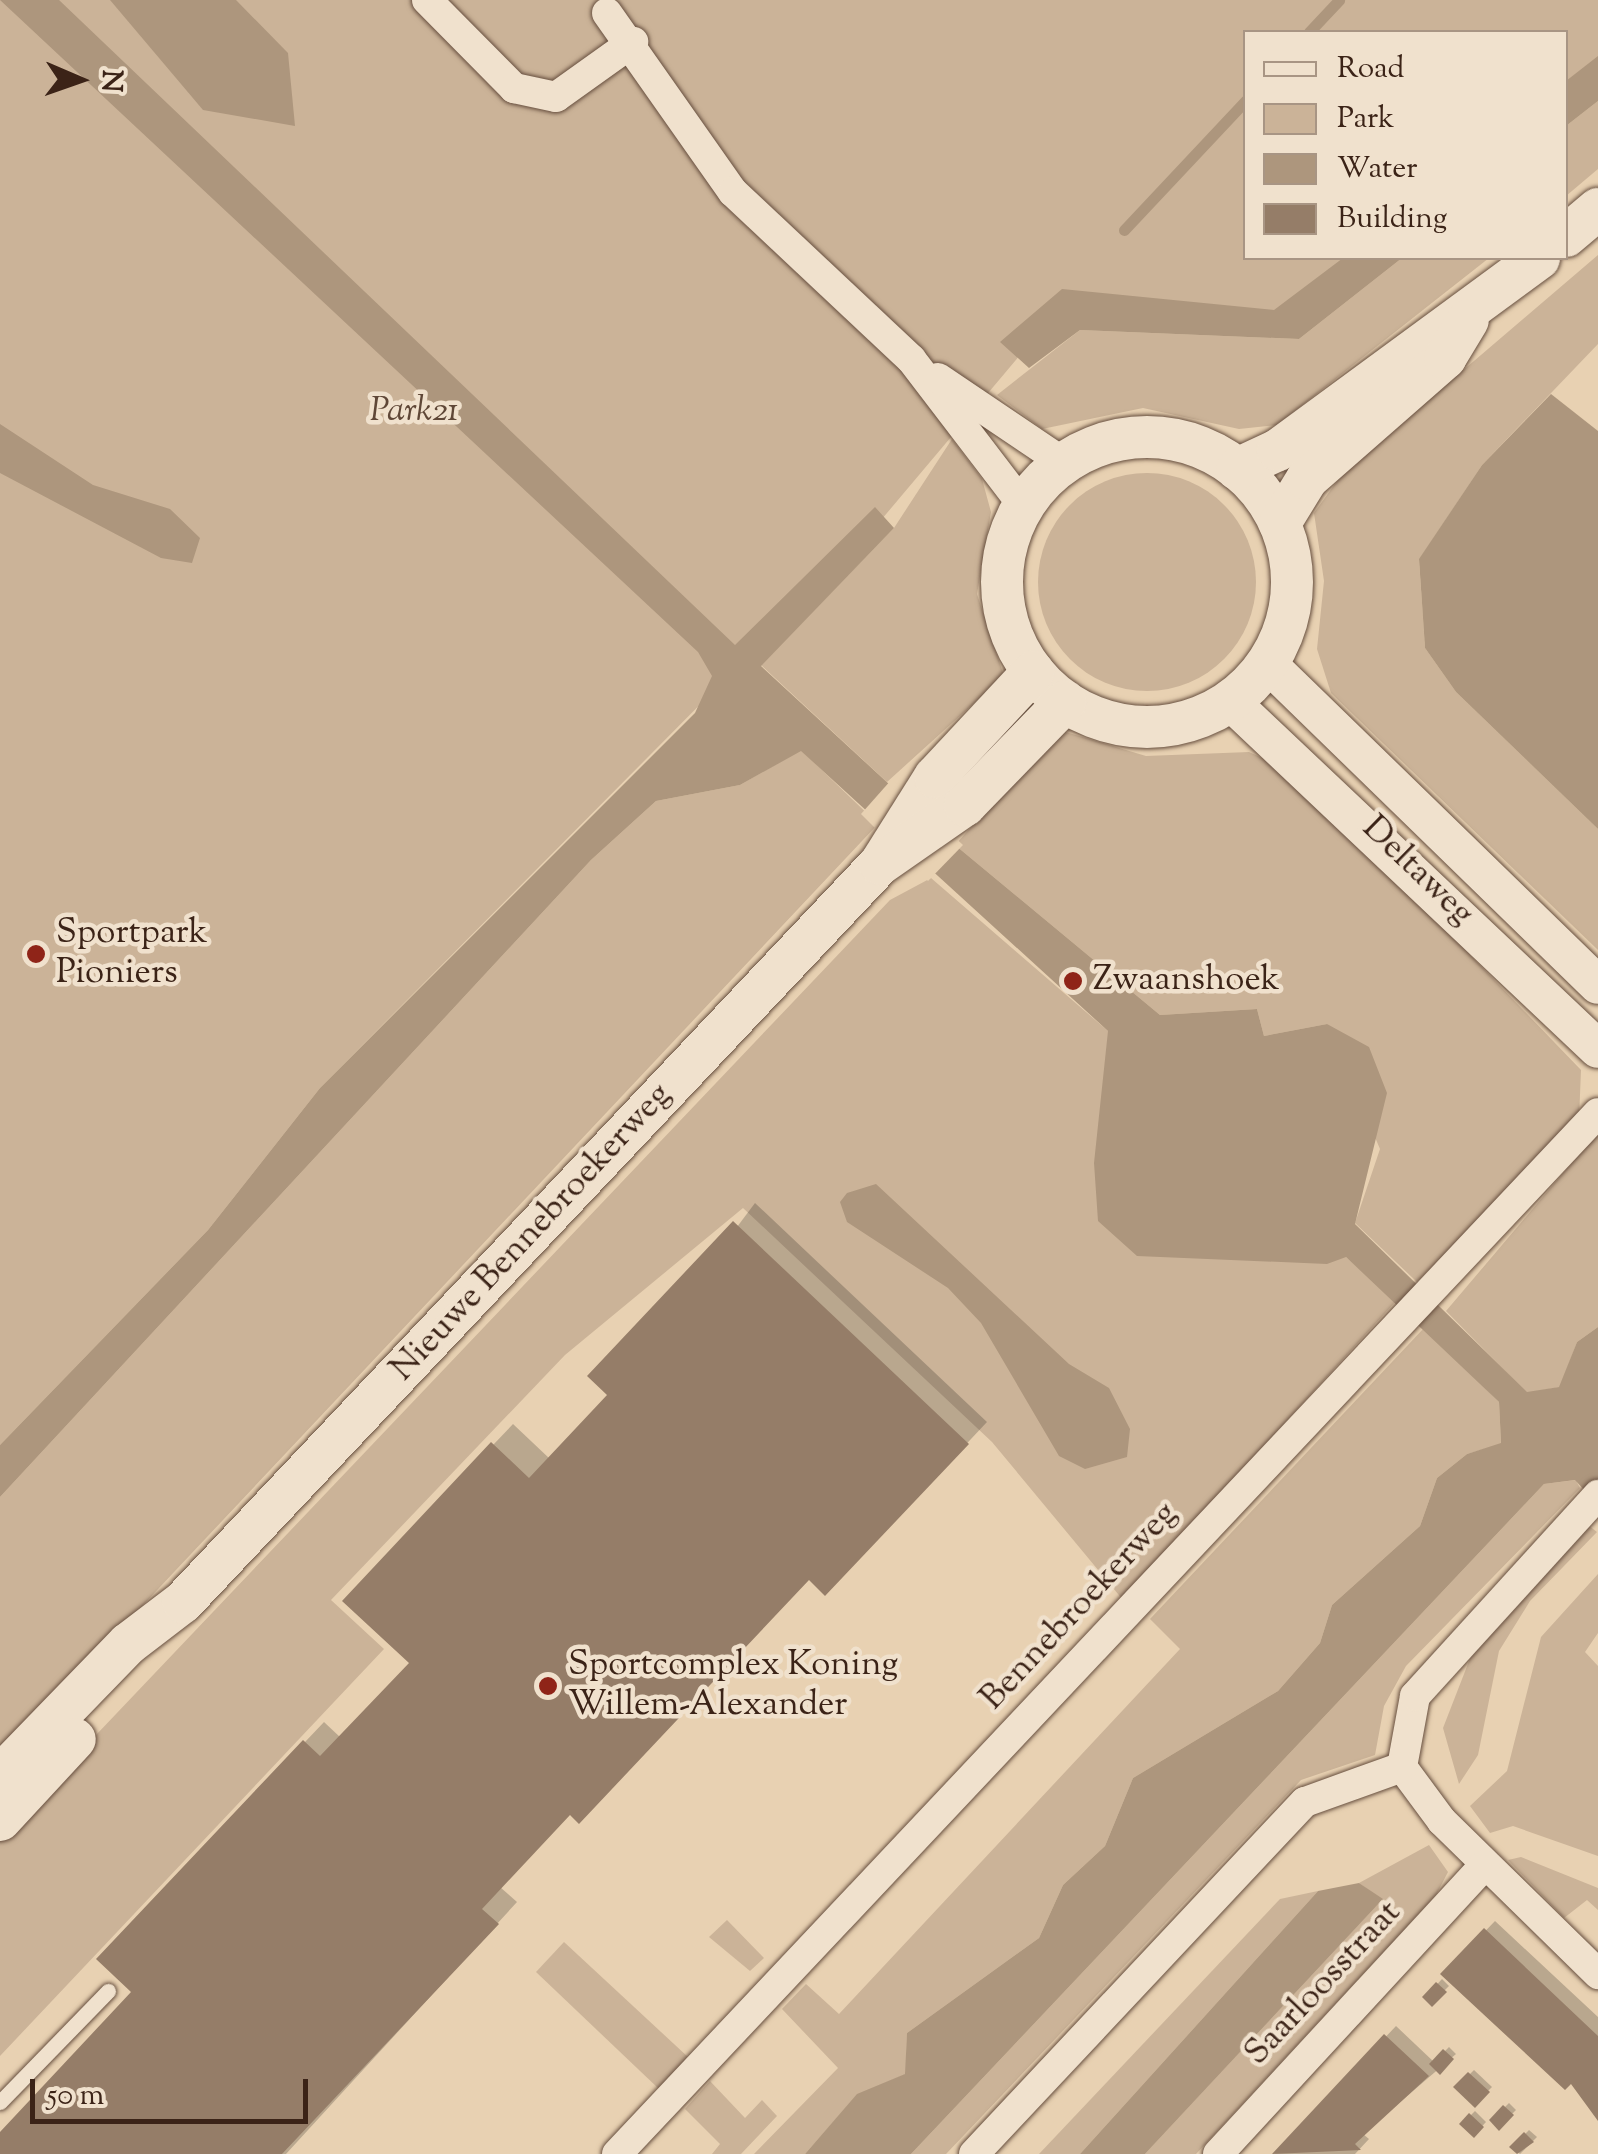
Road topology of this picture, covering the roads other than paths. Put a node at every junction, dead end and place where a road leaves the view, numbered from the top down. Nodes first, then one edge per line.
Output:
1 (427, 0) edge
2 (607, 13) dead end
3 (633, 42) junction
4 (1598, 210) edge
5 (1568, 234) edge
6 (1537, 260) edge
7 (1474, 312) junction
8 (911, 359) junction
9 (1064, 462) junction
10 (1237, 469) junction
11 (1024, 507) junction
12 (1280, 523) junction
13 (1266, 662) junction
14 (1034, 672) junction
15 (1230, 701) junction
16 (1065, 702) junction
17 (950, 791) junction
18 (1598, 984) edge
19 (1598, 1049) edge
20 (1598, 1113) edge
21 (1587, 1504) edge
22 (183, 1602) junction
23 (1402, 1767) junction
24 (0, 1776) edge
25 (0, 1820) edge
26 (1485, 1864) junction
27 (1598, 1974) edge
28 (108, 1991) dead end
29 (0, 2102) edge
30 (617, 2154) edge
31 (974, 2154) edge
32 (1218, 2154) edge

1 - 3 street
2 - 3 street
3 - 8 street
4 - 5 main road
6 - 7 main road
7 - 10 main road
7 - 12 main road
8 - 9 street
8 - 11 street
9 - 10 main road
9 - 11 main road
10 - 12 main road
11 - 14 main road
12 - 13 main road
13 - 15 main road
13 - 18 street, Deltaweg
14 - 16 main road
14 - 17 main road, Nieuwe Bennebroekerweg
15 - 16 main road
15 - 19 street, Deltaweg
16 - 17 main road, Nieuwe Bennebroekerweg
17 - 22 main road, Nieuwe Bennebroekerweg
20 - 30 street, Bennebroekerweg
21 - 23 street
22 - 24 main road, Nieuwe Bennebroekerweg
22 - 25 main road, Nieuwe Bennebroekerweg
23 - 26 street
23 - 31 street
26 - 27 street
26 - 32 street, Saarloosstraat
28 - 29 lane

